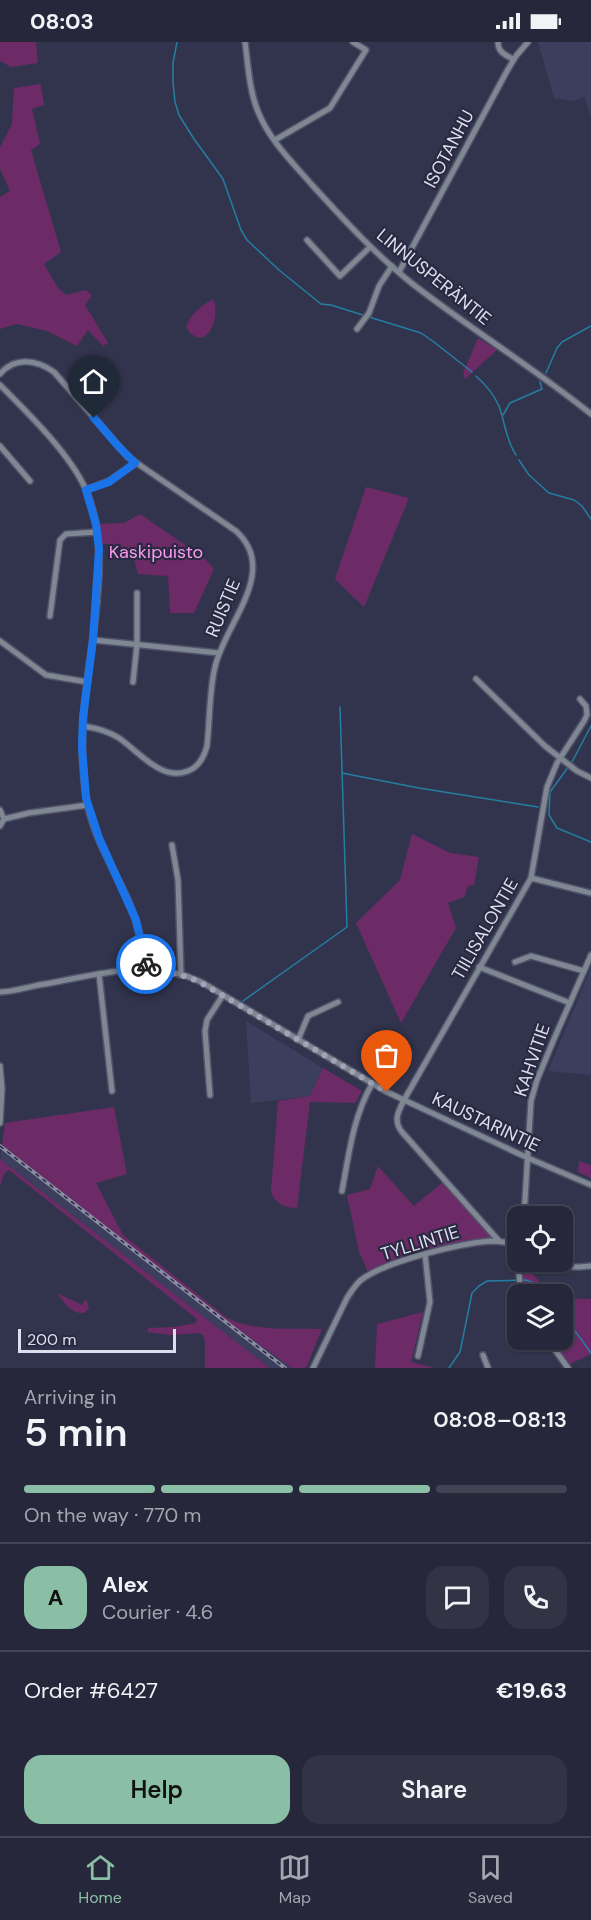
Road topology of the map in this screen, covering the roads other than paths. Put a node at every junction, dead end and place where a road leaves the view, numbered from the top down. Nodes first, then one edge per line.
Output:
1 (245, 42) edge
2 (353, 42) edge
3 (498, 42) edge
4 (528, 42) edge
5 (513, 59) junction
6 (274, 140) junction
7 (307, 240) dead end
8 (370, 247) junction
9 (392, 266) junction
10 (399, 272) junction
11 (357, 329) dead end
12 (0, 374) edge
13 (0, 385) edge
14 (591, 414) edge
15 (0, 446) edge
16 (135, 463) junction
17 (30, 481) dead end
18 (86, 490) junction
19 (97, 532) junction
20 (137, 593) dead end
21 (50, 616) dead end
22 (93, 640) junction
23 (0, 641) edge
24 (137, 644) junction
25 (219, 654) junction
26 (476, 679) dead end
27 (87, 682) junction
28 (133, 682) dead end
29 (580, 699) dead end
30 (83, 726) junction
31 (560, 758) junction
32 (591, 778) edge
33 (88, 805) junction
34 (0, 810) edge
35 (4, 819) junction
36 (0, 826) edge
37 (172, 844) dead end
38 (531, 878) junction
39 (591, 893) edge
40 (591, 955) edge
41 (515, 962) dead end
42 (479, 967) junction
43 (147, 970) junction
44 (584, 971) junction
45 (99, 974) junction
46 (181, 975) junction
47 (0, 992) edge
48 (223, 995) junction
49 (338, 1002) dead end
50 (570, 1003) junction
51 (298, 1040) junction
52 (0, 1066) edge
53 (372, 1084) junction
54 (112, 1091) dead end
55 (210, 1095) dead end
56 (404, 1100) junction
57 (0, 1123) edge
58 (528, 1158) junction
59 (591, 1185) edge
60 (342, 1191) dead end
61 (525, 1206) edge
62 (499, 1241) junction
63 (507, 1242) edge
64 (425, 1254) junction
65 (573, 1265) edge
66 (591, 1266) edge
67 (555, 1350) edge
68 (483, 1355) dead end
69 (418, 1356) dead end
70 (313, 1368) edge
71 (488, 1368) edge
72 (568, 1368) edge

1 - 6 street, LINNUSPERÄNTIE
2 - 6 street
3 - 5 street
4 - 5 street, ISOTANHU
5 - 10 street, ISOTANHU
6 - 8 street, LINNUSPERÄNTIE
7 - 8 street
8 - 9 street, LINNUSPERÄNTIE
9 - 10 street, LINNUSPERÄNTIE
9 - 11 street
10 - 14 street, LINNUSPERÄNTIE
12 - 16 street, RUISTIE
13 - 18 street
15 - 17 street
16 - 18 street
16 - 25 street, RUISTIE
18 - 19 street
19 - 21 street
19 - 22 street
20 - 24 street
22 - 24 street
22 - 27 street
23 - 27 street
24 - 25 street
24 - 28 street
25 - 30 street, RUISTIE
26 - 31 street
27 - 30 street
29 - 31 street, TIILISALONTIE
30 - 33 street
31 - 32 street
31 - 38 street, TIILISALONTIE
33 - 35 street
33 - 43 street
34 - 35 street
35 - 36 street
37 - 46 street
38 - 39 street
38 - 42 street, TIILISALONTIE
40 - 44 street, KAHVITIE
41 - 44 street
42 - 50 street
42 - 56 street, TIILISALONTIE
43 - 45 street, KAUSTARINTIE
43 - 46 street, KAUSTARINTIE
44 - 50 street, KAHVITIE
45 - 47 street, KAUSTARINTIE
45 - 54 street
46 - 48 street, KAUSTARINTIE
48 - 51 street, KAUSTARINTIE
48 - 55 street
49 - 51 street
50 - 58 street, KAHVITIE
51 - 53 street, KAUSTARINTIE
52 - 57 street
53 - 56 street, KAUSTARINTIE
53 - 60 street
56 - 58 street, KAUSTARINTIE
56 - 62 street, TIILISALONTIE
58 - 59 street, KAUSTARINTIE
58 - 61 street, KAHVITIE
62 - 63 street, TYLLINTIE
62 - 64 street, TYLLINTIE
64 - 69 street
64 - 70 street, TYLLINTIE
65 - 66 street
67 - 72 street
68 - 71 street

